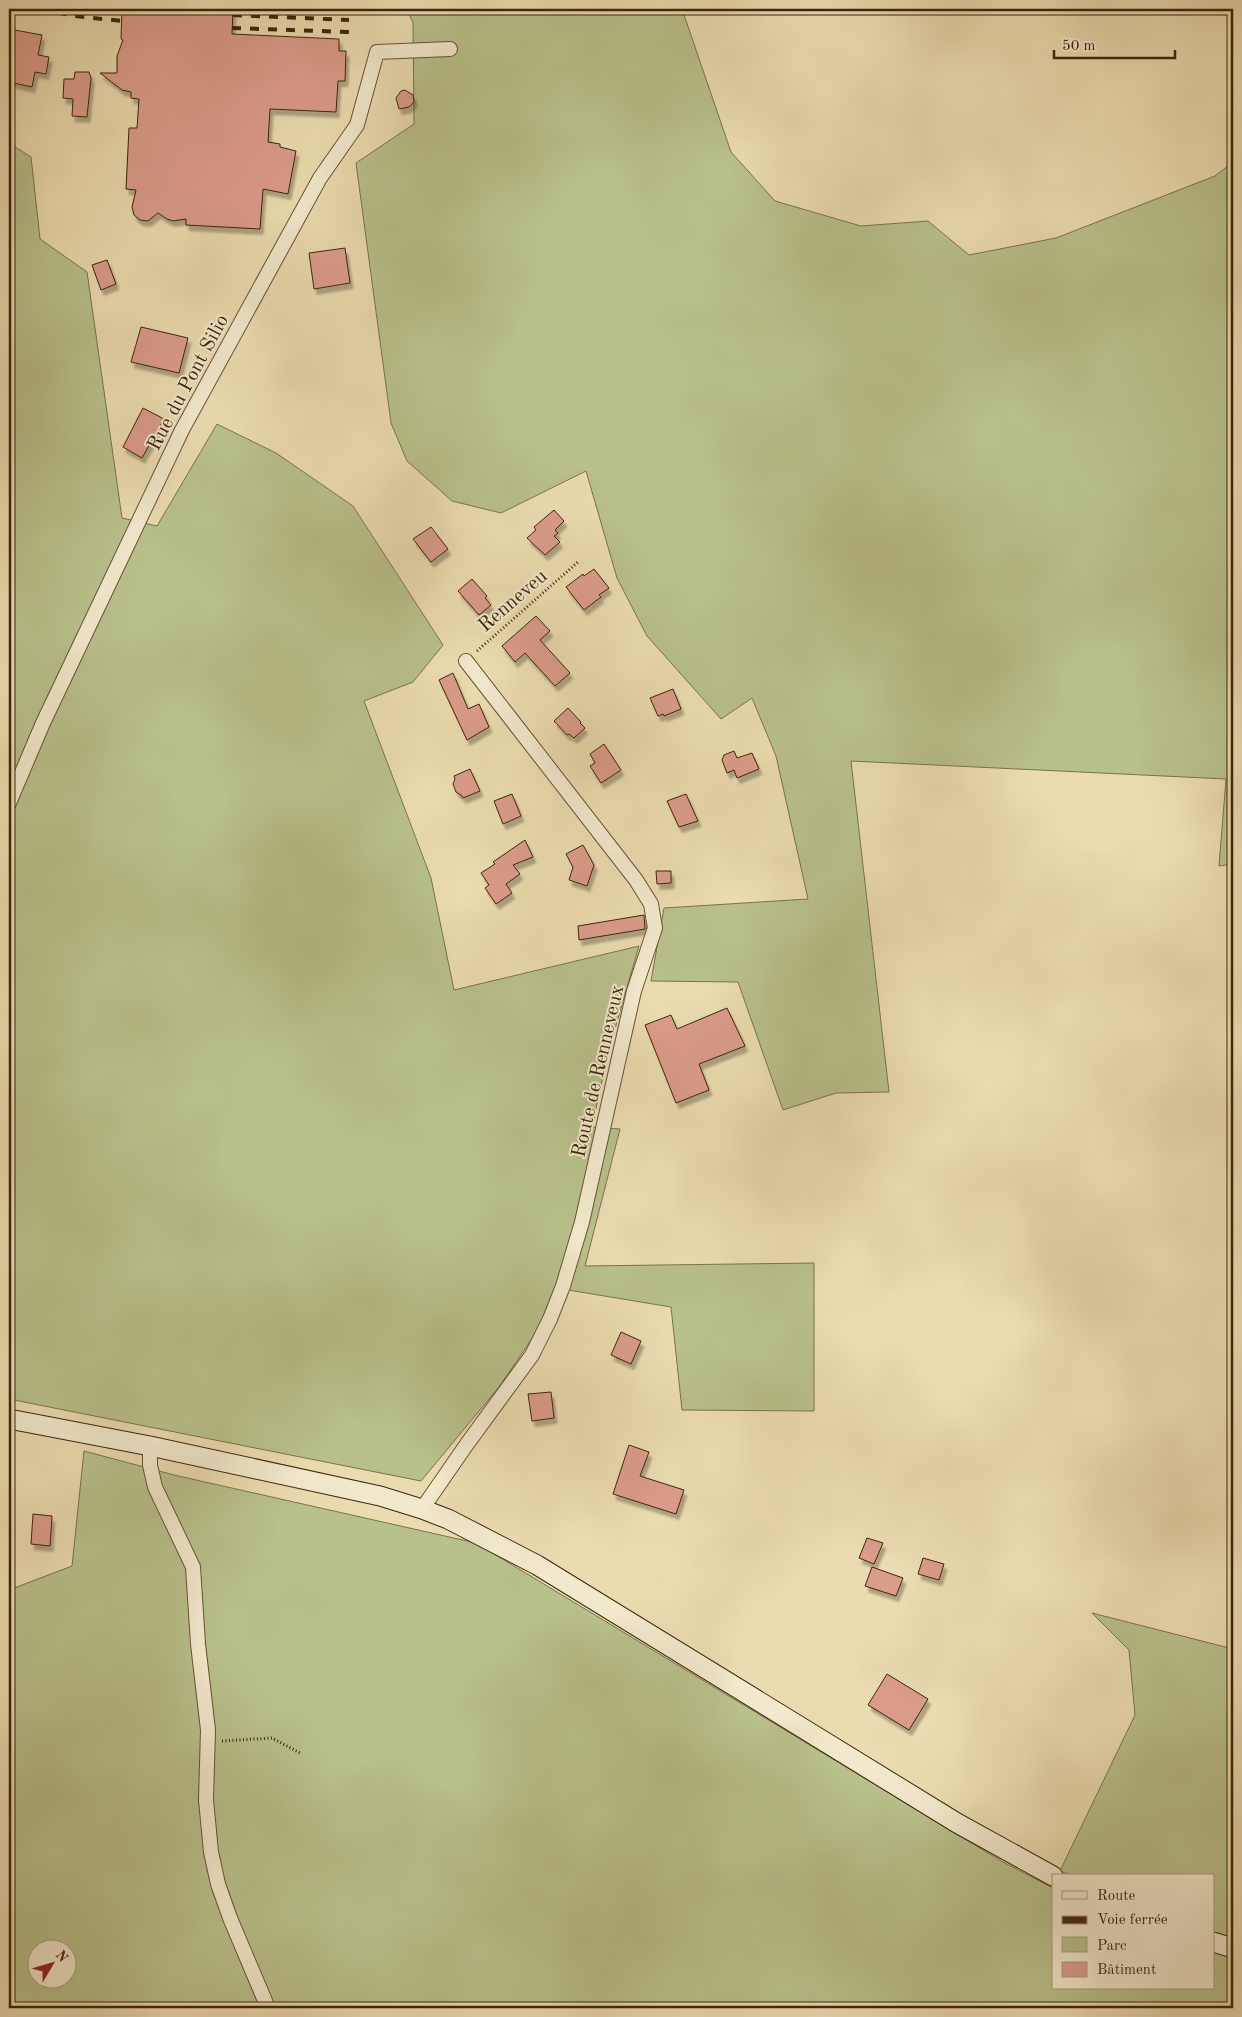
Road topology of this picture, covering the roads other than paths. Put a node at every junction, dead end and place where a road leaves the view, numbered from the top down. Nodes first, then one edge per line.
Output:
1 (450, 49) dead end
2 (466, 661) road end
3 (9, 803) edge
4 (9, 1419) edge
5 (150, 1446) junction
6 (422, 1509) junction
7 (1052, 1875) edge
8 (1214, 1942) edge
9 (1233, 1948) edge
10 (268, 2008) edge

1 - 3 street, Rue du Pont Silio
2 - 6 street, Route de Renneveux
4 - 5 main road
5 - 6 main road
5 - 10 street
6 - 7 main road
8 - 9 main road

